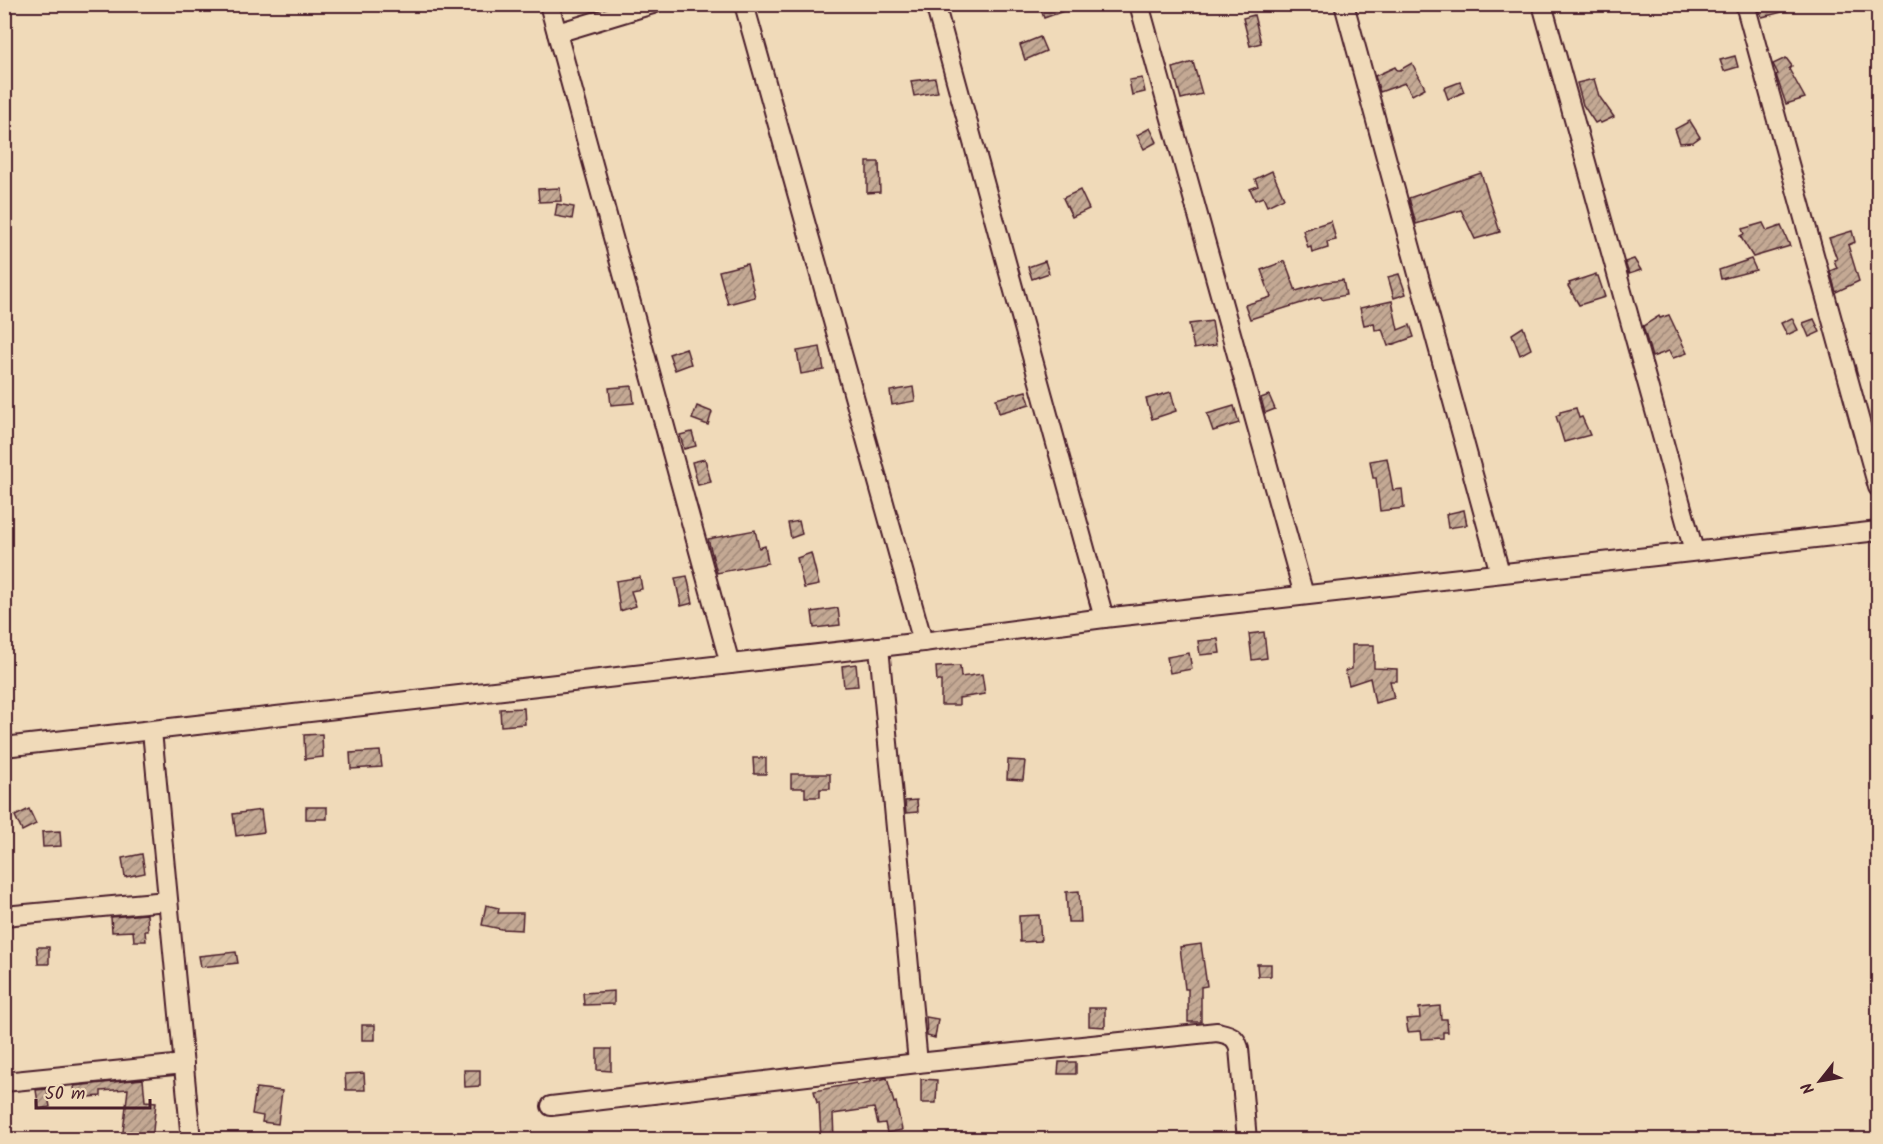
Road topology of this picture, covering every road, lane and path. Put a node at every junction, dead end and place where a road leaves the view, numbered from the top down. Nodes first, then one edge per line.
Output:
1 (549, 4) edge
2 (653, 4) edge
3 (744, 4) edge
4 (935, 4) edge
5 (1139, 4) edge
6 (1344, 4) edge
7 (1542, 4) edge
8 (1745, 4) edge
9 (557, 33) junction
10 (1878, 487) edge
11 (1878, 531) edge
12 (1695, 551) junction
13 (1500, 573) junction
14 (1304, 595) junction
15 (1104, 618) junction
16 (923, 642) junction
17 (879, 647) junction
18 (730, 664) junction
19 (152, 731) junction
20 (4, 747) edge
21 (167, 901) junction
22 (4, 916) edge
23 (918, 1063) junction
24 (184, 1064) junction
25 (4, 1082) edge
26 (551, 1106) dead end
27 (191, 1140) edge
28 (1247, 1140) edge

1 - 9 street
2 - 9 street
3 - 16 street
4 - 15 street
5 - 14 street
6 - 13 street
7 - 12 street
8 - 10 street
9 - 18 street
11 - 12 street
12 - 13 street
13 - 14 street
14 - 15 street
15 - 16 street
16 - 17 street
17 - 18 street
17 - 23 street
18 - 19 street
19 - 20 street
19 - 21 street
21 - 22 street
21 - 24 street
23 - 26 street
23 - 28 street
24 - 25 street
24 - 27 street

